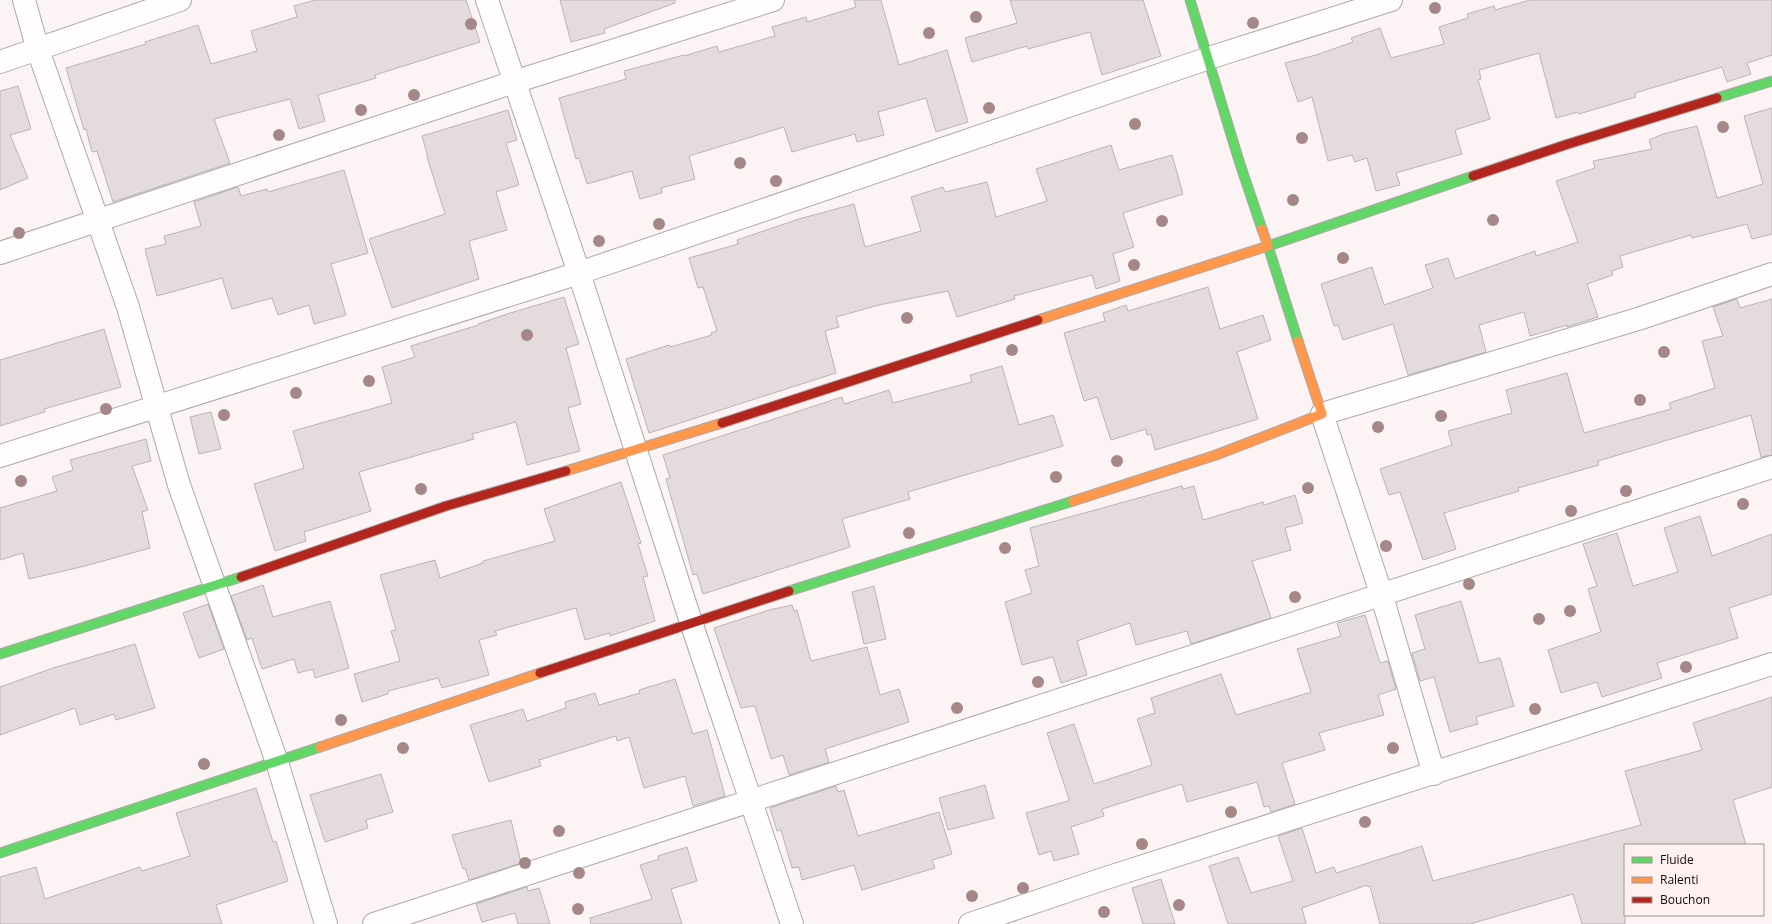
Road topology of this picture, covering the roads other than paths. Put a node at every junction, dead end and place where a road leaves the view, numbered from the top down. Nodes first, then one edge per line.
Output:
1 (24, 0) edge
2 (180, 0) edge
3 (487, 0) edge
4 (773, 0) edge
5 (1190, 0) edge
6 (1391, 0) edge
7 (38, 50) junction
8 (1209, 58) junction
9 (0, 62) edge
10 (1772, 81) edge
11 (514, 82) junction
12 (97, 221) junction
13 (1268, 246) junction
14 (0, 254) edge
15 (579, 273) junction
16 (1772, 274) edge
17 (156, 405) junction
18 (1322, 414) junction
19 (635, 450) junction
20 (0, 456) edge
21 (1772, 467) edge
22 (215, 586) junction
23 (1381, 593) junction
24 (691, 622) junction
25 (0, 654) edge
26 (1772, 664) edge
27 (277, 762) junction
28 (1434, 774) junction
29 (751, 800) junction
30 (0, 853) edge
31 (326, 924) edge
32 (374, 924) edge
33 (792, 924) edge
34 (970, 924) edge

1 - 7 street
2 - 7 street
3 - 11 street
4 - 11 street
5 - 8 street
6 - 8 street
7 - 9 street
7 - 12 street
8 - 13 street
8 - 15 street
10 - 13 street
11 - 12 street
11 - 15 street
12 - 14 street
12 - 17 street
13 - 18 street
13 - 19 street
15 - 17 street
15 - 19 street
16 - 18 street
17 - 20 street
17 - 22 street
18 - 23 street
18 - 24 street
19 - 22 street
19 - 24 street
21 - 23 street
22 - 25 street
22 - 27 street
23 - 28 street
23 - 29 street
24 - 27 street
24 - 29 street
26 - 28 street
27 - 30 street
27 - 31 street
28 - 34 street
29 - 32 street
29 - 33 street

